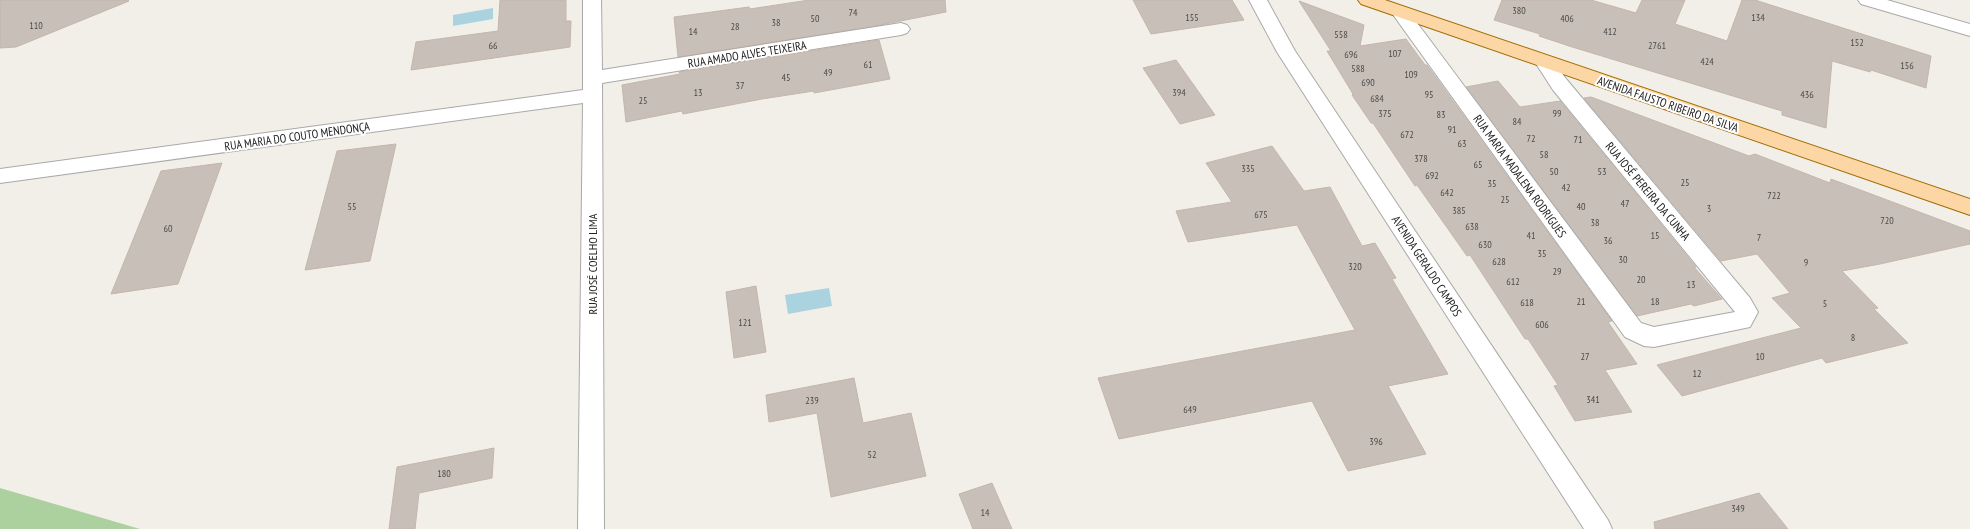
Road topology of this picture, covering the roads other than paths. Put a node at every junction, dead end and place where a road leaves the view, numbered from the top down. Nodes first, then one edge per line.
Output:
1 (592, 0) edge
2 (1258, 0) edge
3 (1367, 0) edge
4 (1867, 0) edge
5 (1400, 12) junction
6 (901, 29) dead end
7 (1970, 30) edge
8 (1544, 62) junction
9 (593, 87) junction
10 (0, 176) edge
11 (1970, 207) edge
12 (1742, 320) joint
13 (591, 529) edge
14 (1599, 529) edge

1 - 9 street, RUA JOSÉ COELHO LIMA
2 - 14 street, AVENIDA GERALDO CAMPOS
3 - 5 main road, AVENIDA FAUSTO RIBEIRO DA SILVA
4 - 7 street
5 - 8 main road, AVENIDA FAUSTO RIBEIRO DA SILVA
5 - 12 street, RUA MARIA MADALENA RODRIGUES
6 - 9 street, RUA AMADO ALVES TEIXEIRA
8 - 11 main road, AVENIDA FAUSTO RIBEIRO DA SILVA
8 - 12 street, RUA JOSÉ PEREIRA DA CUNHA
9 - 10 street, RUA MARIA DO COUTO MENDONÇA
9 - 13 street, RUA JOSÉ COELHO LIMA

